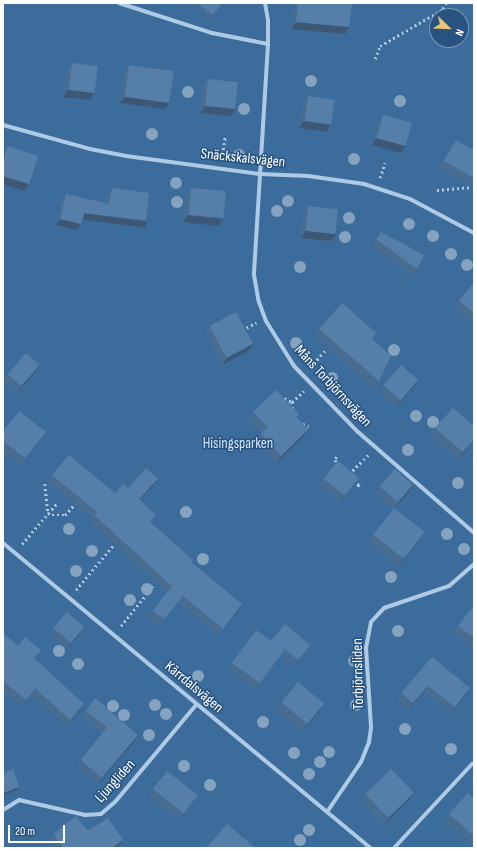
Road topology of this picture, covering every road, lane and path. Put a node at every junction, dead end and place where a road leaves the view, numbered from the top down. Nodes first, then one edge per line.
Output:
1 (119, 3) edge
2 (265, 3) edge
3 (446, 3) edge
4 (268, 44) junction
5 (375, 59) dead end
6 (3, 125) edge
7 (225, 135) dead end
8 (209, 155) dead end
9 (386, 163) dead end
10 (260, 174) junction
11 (468, 187) dead end
12 (377, 188) junction
13 (438, 190) dead end
14 (474, 232) edge
15 (326, 350) dead end
16 (303, 375) junction
17 (312, 384) junction
18 (275, 397) edge
19 (292, 402) junction
20 (294, 415) edge
21 (296, 422) edge
22 (309, 426) dead end
23 (376, 448) junction
24 (337, 457) dead end
25 (348, 474) junction
26 (45, 484) dead end
27 (358, 489) edge
28 (57, 503) dead end
29 (75, 504) edge
30 (48, 513) junction
31 (474, 533) edge
32 (3, 544) edge
33 (114, 544) edge
34 (15, 553) junction
35 (474, 564) edge
36 (153, 586) dead end
37 (69, 599) junction
38 (114, 635) junction
39 (196, 705) junction
40 (472, 764) dead end
41 (3, 810) edge
42 (327, 812) junction
43 (371, 848) edge
44 (394, 848) edge

1 - 4 street
2 - 4 street, Måns Torbjörnsvägen
3 - 5 path
4 - 10 street, Måns Torbjörnsvägen
6 - 10 street, Snäckskalsvägen
7 - 8 path
9 - 12 path
10 - 12 street, Snäckskalsvägen
10 - 16 street, Måns Torbjörnsvägen
11 - 13 path
12 - 14 street, Snäckskalsvägen
15 - 16 path
16 - 17 street, Måns Torbjörnsvägen
17 - 19 path
17 - 23 street, Måns Torbjörnsvägen
18 - 19 path
19 - 20 path
21 - 22 path
23 - 25 path
23 - 31 street, Måns Torbjörnsvägen
24 - 25 path
25 - 27 path
26 - 30 path
28 - 30 path
29 - 30 path
30 - 34 path
32 - 34 street, Kärrdalsvägen
33 - 37 path
34 - 37 street, Kärrdalsvägen
35 - 42 street, Torbjörnsliden
36 - 38 path
37 - 38 street, Kärrdalsvägen
38 - 39 street, Kärrdalsvägen
39 - 41 street, Ljungliden
39 - 42 street, Kärrdalsvägen
40 - 44 street
42 - 43 street, Kärrdalsvägen

